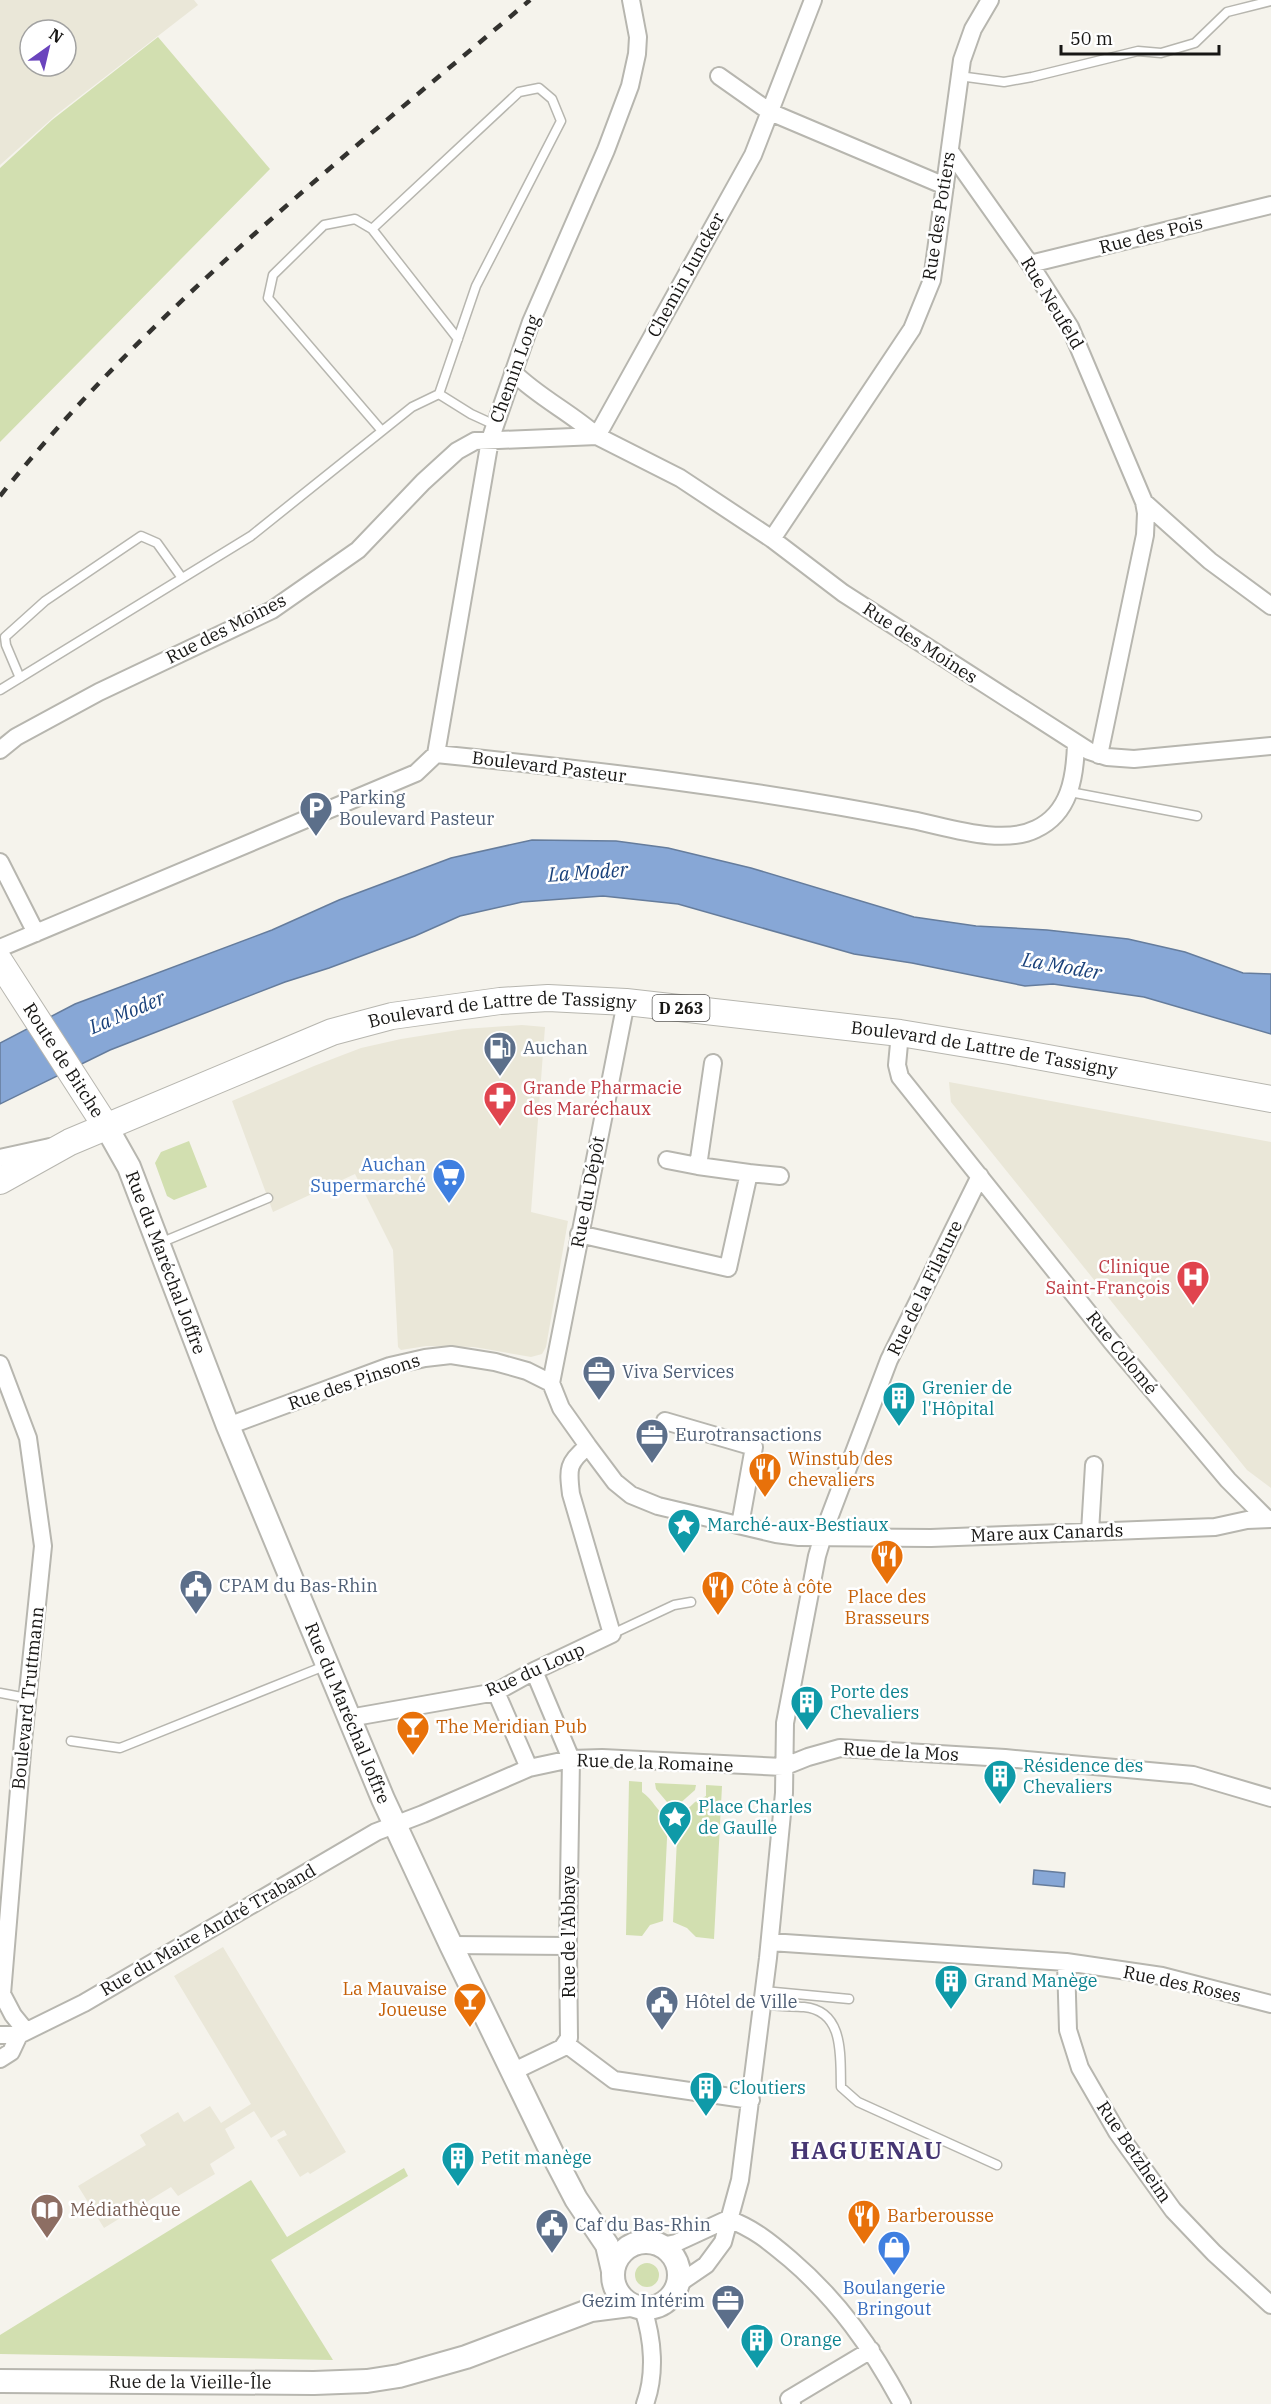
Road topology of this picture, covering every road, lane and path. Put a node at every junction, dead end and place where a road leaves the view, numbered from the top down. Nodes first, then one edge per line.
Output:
1 (631, 0) edge
2 (813, 0) edge
3 (990, 0) edge
4 (1271, 1) edge
5 (719, 76) dead end
6 (959, 76) junction
7 (770, 112) junction
8 (950, 151) junction
9 (945, 186) junction
10 (1271, 205) edge
11 (372, 229) junction
12 (1030, 264) junction
13 (458, 339) junction
14 (513, 372) junction
15 (439, 394) junction
16 (382, 431) junction
17 (493, 432) junction
18 (597, 436) junction
19 (1144, 502) junction
20 (772, 539) junction
21 (182, 578) junction
22 (1271, 606) edge
23 (20, 678) junction
24 (0, 690) edge
25 (1076, 744) junction
26 (1271, 746) edge
27 (0, 750) edge
28 (436, 754) junction
29 (1099, 755) junction
30 (1070, 792) junction
31 (1197, 816) dead end
32 (0, 862) edge
33 (36, 933) junction
34 (0, 948) edge
35 (0, 962) edge
36 (626, 1002) junction
37 (900, 1033) junction
38 (713, 1063) dead end
39 (1271, 1099) edge
40 (107, 1128) junction
41 (66, 1144) junction
42 (0, 1158) edge
43 (668, 1160) dead end
44 (699, 1166) junction
45 (749, 1173) junction
46 (780, 1176) dead end
47 (980, 1176) junction
48 (0, 1181) edge
49 (268, 1198) dead end
50 (579, 1234) junction
51 (159, 1244) junction
52 (0, 1364) edge
53 (551, 1383) junction
54 (665, 1421) dead end
55 (228, 1426) junction
56 (588, 1446) junction
57 (1094, 1465) dead end
58 (1268, 1519) edge
59 (740, 1525) junction
60 (1090, 1532) junction
61 (822, 1537) junction
62 (691, 1602) dead end
63 (612, 1634) junction
64 (327, 1665) junction
65 (534, 1671) junction
66 (496, 1692) junction
67 (0, 1694) edge
68 (27, 1698) junction
69 (349, 1718) junction
70 (71, 1741) dead end
71 (571, 1759) junction
72 (783, 1767) junction
73 (529, 1768) junction
74 (1271, 1798) edge
75 (396, 1823) junction
76 (770, 1942) junction
77 (451, 1945) junction
78 (568, 1946) junction
79 (1066, 1962) junction
80 (763, 1998) junction
81 (849, 1999) dead end
82 (1271, 2004) edge
83 (22, 2033) junction
84 (0, 2035) edge
85 (566, 2044) junction
86 (0, 2059) edge
87 (512, 2072) junction
88 (751, 2100) junction
89 (997, 2165) dead end
90 (590, 2219) junction
91 (728, 2219) junction
92 (652, 2244) junction
93 (613, 2273) junction
94 (678, 2284) junction
95 (1271, 2305) edge
96 (637, 2307) junction
97 (591, 2310) junction
98 (871, 2350) junction
99 (0, 2381) edge
100 (902, 2403) edge
101 (645, 2404) edge
102 (792, 2404) edge

1 - 14 street, Chemin Long
2 - 7 street, Chemin Juncker
3 - 6 street, Rue des Potiers
4 - 6 lane
5 - 7 street
6 - 8 street, Rue des Potiers
7 - 9 street
7 - 18 street, Chemin Juncker
8 - 9 street, Rue des Potiers
8 - 12 street, Rue Neufeld
9 - 20 street, Rue des Potiers
10 - 12 street, Rue des Pois
11 - 13 lane
11 - 13 lane
11 - 16 lane
12 - 19 street, Rue Neufeld
13 - 15 lane
14 - 17 street, Chemin Long
14 - 18 street, Rue des Moines
15 - 16 lane
15 - 17 lane
16 - 21 lane
17 - 18 street, Rue des Moines
17 - 27 street, Rue des Moines
17 - 28 street, Chemin Long
18 - 20 street, Rue des Moines
19 - 22 street, Rue Neufeld
19 - 29 street, Rue Neufeld
20 - 25 street, Rue des Moines
21 - 23 lane
21 - 23 lane
23 - 24 lane
25 - 29 street, Rue des Moines
25 - 30 street, Boulevard Pasteur
26 - 29 street, Rue des Moines
28 - 30 street, Boulevard Pasteur
28 - 33 street
30 - 31 lane
32 - 33 street
33 - 34 street
35 - 40 main road, Route de Bitche
36 - 37 main road, Boulevard de Lattre de Tassigny / D 263
36 - 40 main road, Boulevard de Lattre de Tassigny / D 263
36 - 50 street, Rue du Dépôt
37 - 39 main road, Boulevard de Lattre de Tassigny / D 263
37 - 47 street, Rue Colomé
38 - 44 street
40 - 41 main road, Boulevard de Lattre de Tassigny
40 - 51 street, Rue du Maréchal Joffre
41 - 42 street
41 - 48 main road, Boulevard de Lattre de Tassigny
43 - 44 street
44 - 45 street
45 - 46 street
45 - 50 street
47 - 58 street, Rue Colomé
47 - 61 street, Rue de la Filature
49 - 51 lane
50 - 53 street, Rue du Dépôt
51 - 55 street, Rue du Maréchal Joffre
52 - 68 street, Boulevard Truttmann
53 - 55 street, Rue des Pinsons
53 - 56 street, Mare aux Canards
54 - 59 street
55 - 64 street, Rue du Maréchal Joffre
56 - 59 street, Mare aux Canards
56 - 63 street
57 - 60 street
58 - 60 street, Mare aux Canards
59 - 61 street, Mare aux Canards
60 - 61 street, Mare aux Canards
61 - 72 street, Rue de la Filature
62 - 63 lane
63 - 65 street, Rue du Loup
64 - 69 street, Rue du Maréchal Joffre
64 - 70 lane
65 - 66 street, Rue du Loup
65 - 71 street
66 - 69 street, Rue du Loup
66 - 73 street
67 - 68 lane
68 - 83 street, Boulevard Truttmann
69 - 75 street, Rue du Maréchal Joffre
71 - 72 street, Rue de la Romaine
71 - 73 street, Rue de la Romaine
71 - 78 street, Rue de l'Abbaye
72 - 74 street, Rue de la Mos
72 - 76 street, Rue de la Filature
73 - 75 street, Rue de la Romaine
75 - 77 street, Rue du Maréchal Joffre
75 - 83 street, Rue du Maire André Traband
76 - 79 street, Rue des Roses
76 - 80 street, Rue de la Filature
77 - 78 street
77 - 87 street, Rue du Maréchal Joffre
78 - 85 street, Rue de l'Abbaye
79 - 82 street, Rue des Roses
79 - 95 street, Rue Betzheim
80 - 81 lane
80 - 88 street, Rue de la Filature
80 - 89 lane
83 - 84 street, Rue du Maire André Traband
83 - 86 street, Rue du Maire André Traband
85 - 87 street
85 - 88 street
87 - 90 street, Rue du Maréchal Joffre
88 - 91 street, Rue de la Filature
90 - 92 street, Rue du Maréchal Joffre
90 - 93 street, Rue du Maréchal Joffre
91 - 92 street
91 - 94 street, Rue de la Filature
91 - 98 street
92 - 93 street
92 - 94 street
93 - 96 street
93 - 97 street
94 - 96 street
96 - 97 street, Rue de la Vieille-Île
96 - 101 street
97 - 99 street, Rue de la Vieille-Île
98 - 100 street
98 - 102 street

